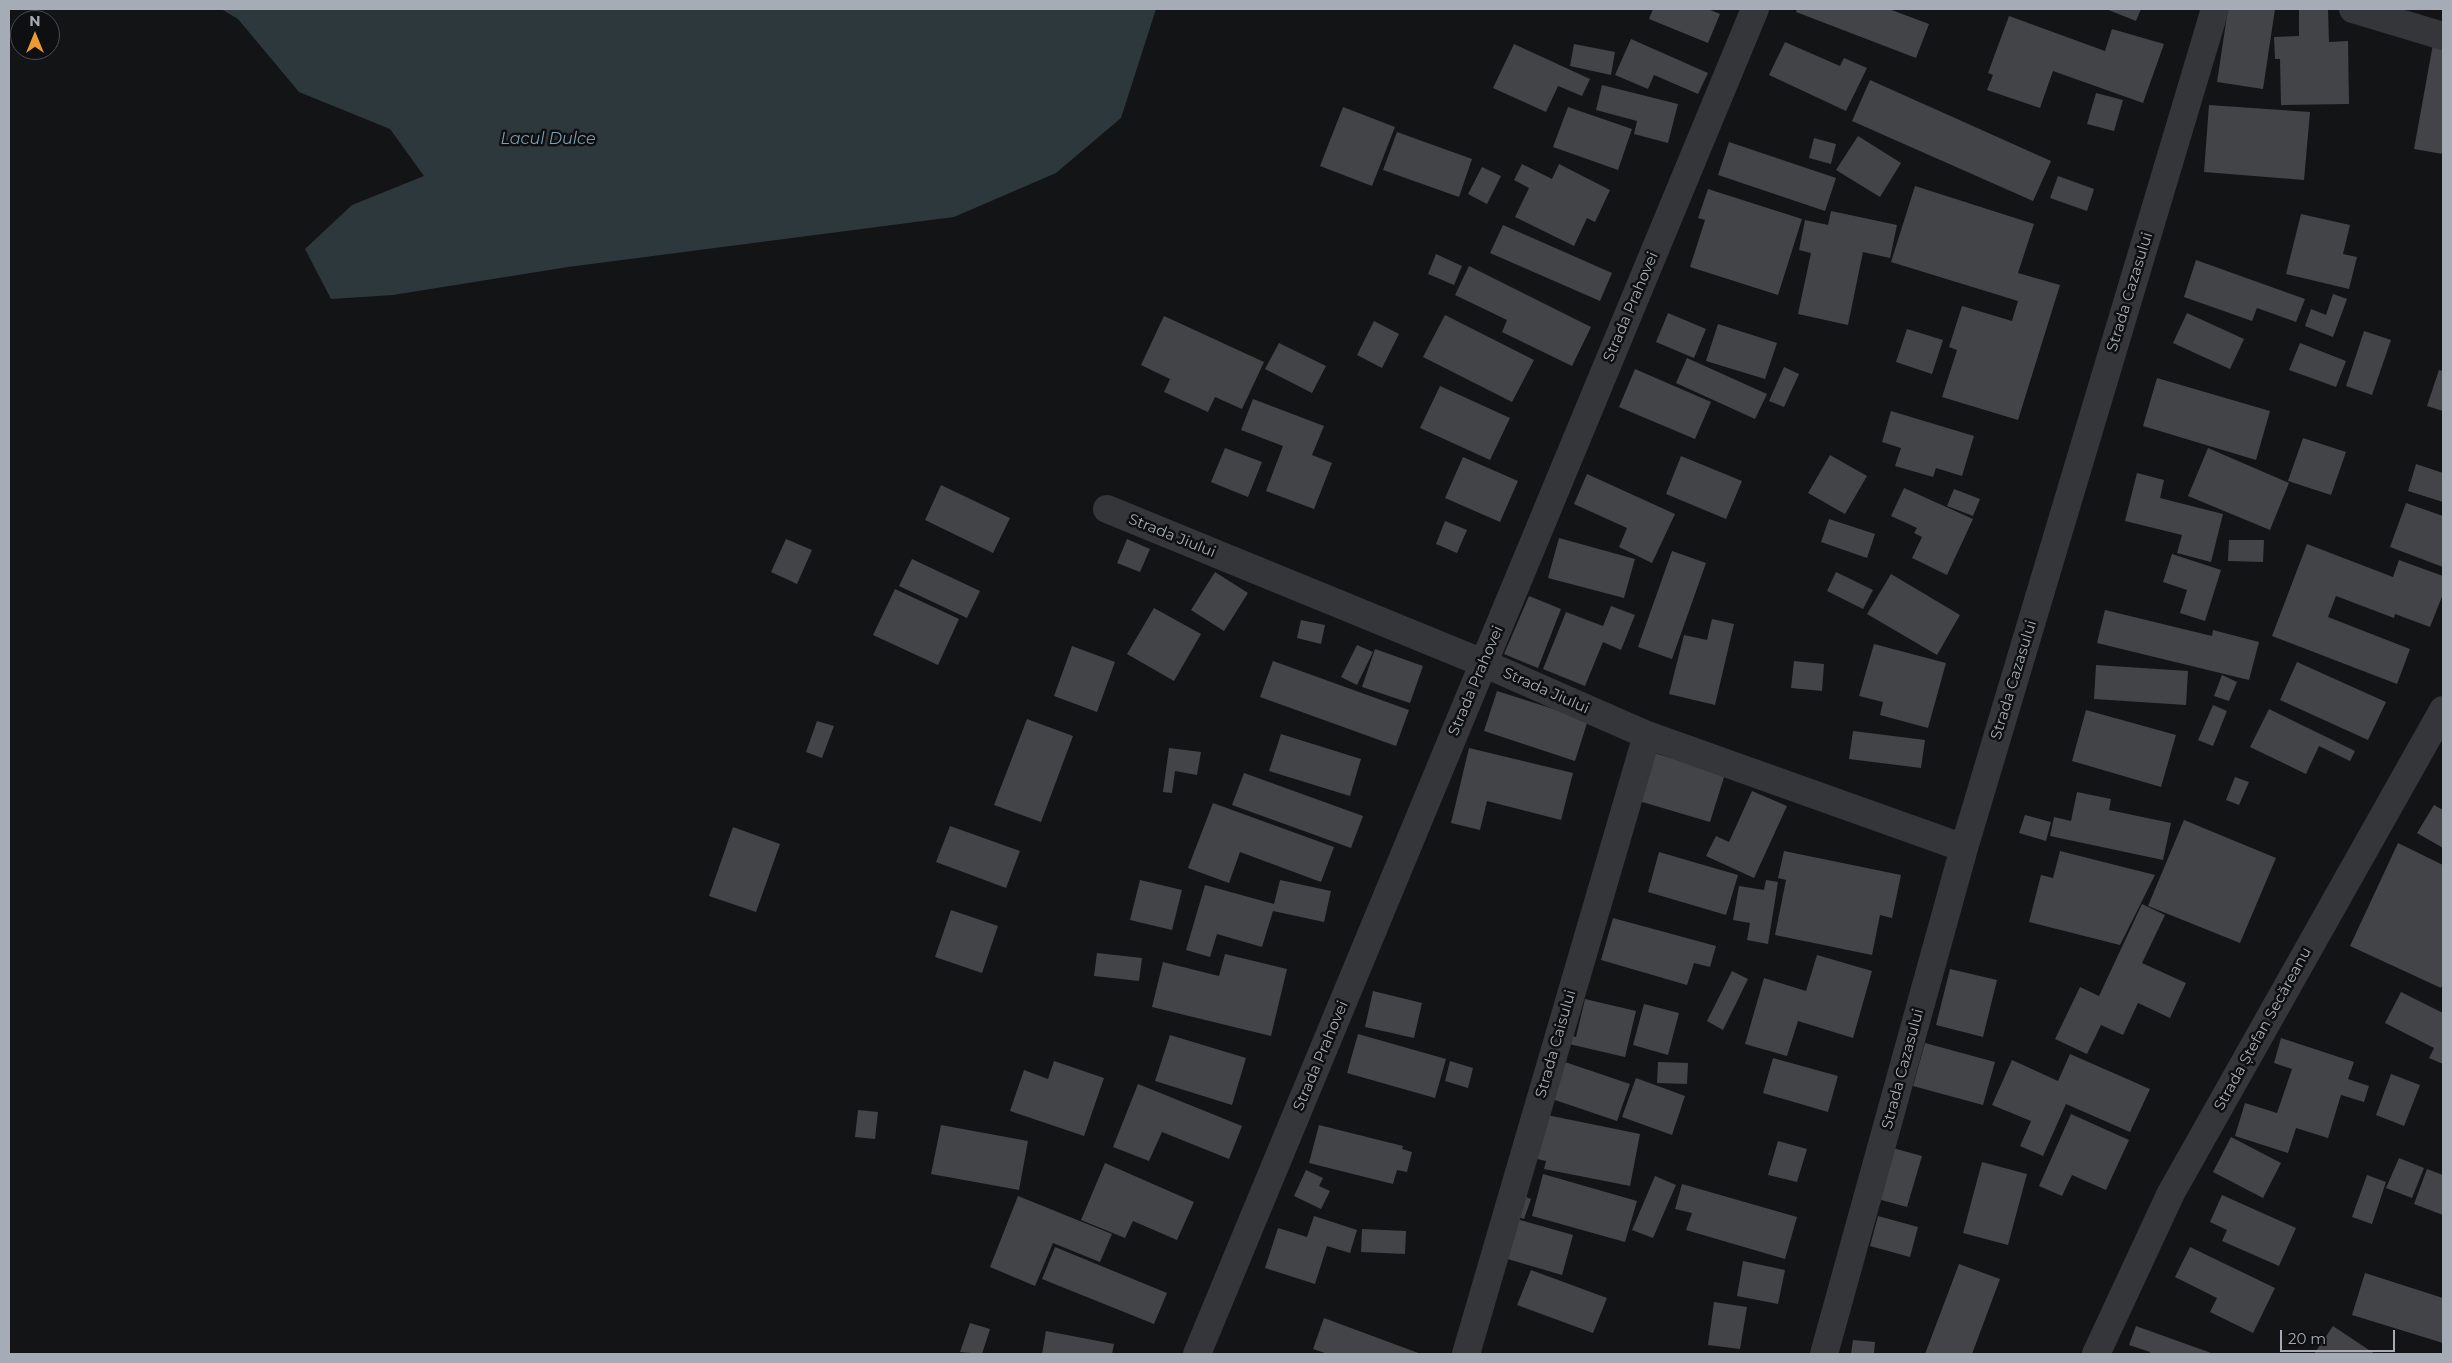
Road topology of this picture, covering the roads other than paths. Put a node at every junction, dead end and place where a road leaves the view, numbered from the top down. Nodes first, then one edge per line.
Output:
1 (1754, 9) edge
2 (2215, 9) edge
3 (2353, 9) edge
4 (2443, 36) edge
5 (1107, 509) dead end
6 (1483, 663) junction
7 (2443, 710) edge
8 (1647, 734) junction
9 (1964, 848) junction
10 (1197, 1354) edge
11 (1466, 1354) edge
12 (1824, 1354) edge
13 (2096, 1354) edge

1 - 6 street, Strada Prahovei
2 - 9 street, Strada Cazasului
3 - 4 street
5 - 6 street, Strada Jiului
6 - 8 street, Strada Jiului
6 - 10 street, Strada Prahovei
7 - 13 street, Strada Ștefan Secăreanu
8 - 9 street, Strada Jiului
8 - 11 street, Strada Caisului
9 - 12 street, Strada Cazasului

